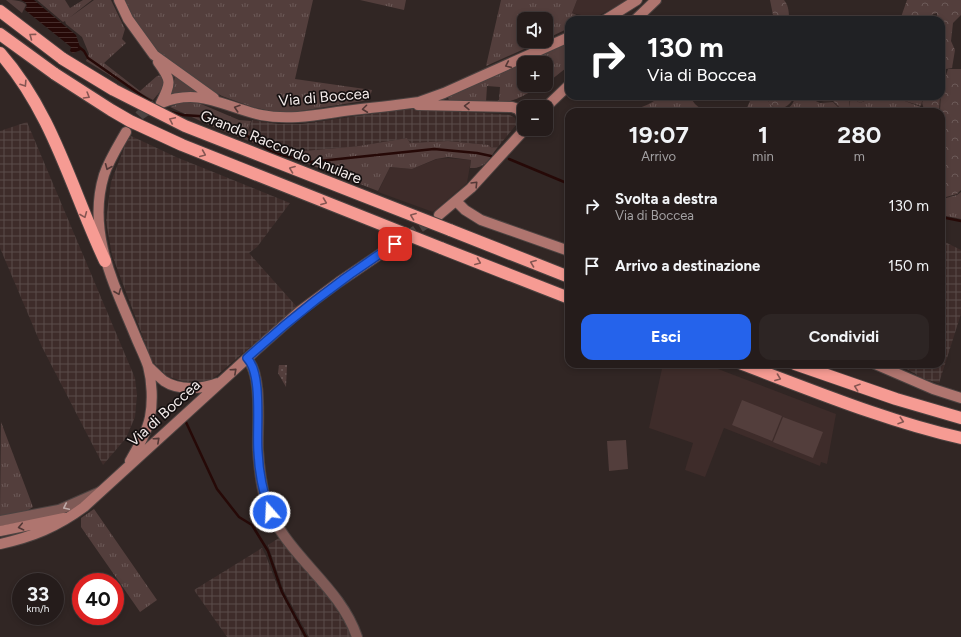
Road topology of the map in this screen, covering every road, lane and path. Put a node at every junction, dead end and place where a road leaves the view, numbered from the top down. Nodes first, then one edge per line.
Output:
1 (119, 0) edge
2 (637, 0) edge
3 (656, 0) edge
4 (0, 11) edge
5 (611, 16) edge
6 (639, 16) edge
7 (0, 34) edge
8 (565, 39) edge
9 (0, 53) edge
10 (154, 55) junction
11 (565, 89) edge
12 (553, 100) edge
13 (219, 102) junction
14 (404, 104) junction
15 (517, 109) edge
16 (126, 132) tunnel mouth
17 (517, 137) edge
18 (456, 201) junction
19 (439, 215) tunnel mouth
20 (395, 244) tunnel mouth
21 (565, 250) edge
22 (105, 261) junction
23 (565, 275) edge
24 (565, 296) edge
25 (247, 358) junction
26 (148, 366) junction
27 (753, 368) edge
28 (806, 368) edge
29 (884, 368) edge
30 (220, 383) junction
31 (961, 398) edge
32 (961, 418) edge
33 (961, 438) edge
34 (128, 466) junction
35 (102, 491) junction
36 (70, 516) junction
37 (0, 521) edge
38 (0, 531) edge
39 (0, 544) edge
40 (357, 637) edge

1 - 10 main road
2 - 5 main road
3 - 6 main road
23 -> 4 highway, Grande Raccordo Anulare, bridge
7 -> 24 highway, bridge
8 -> 14 main road, Via di Boccea
9 -> 22 highway
10 - 13 main road
10 - 13 main road, Via di Boccea
11 - 12 main road
14 -> 13 main road, Via di Boccea
15 -> 14 main road, Via di Boccea
16 -> 22 main road, Via di Boccea
18 -> 17 main road
18 - 19 main road
18 - 21 main road
20 - 25 main road, Via di Boccea
22 -> 26 main road, Via di Boccea
30 -> 25 main road, Via di Boccea
25 - 40 street
26 - 30 main road, Via di Boccea
26 - 34 main road, Via di Boccea
27 -> 33 highway
32 -> 28 highway
29 - 31 main road
34 -> 30 main road, Via di Boccea
34 - 35 main road, Via di Boccea
35 - 36 main road, Via di Boccea
35 -> 37 street
36 -> 38 main road, Via di Boccea
36 - 39 main road, Via di Boccea

